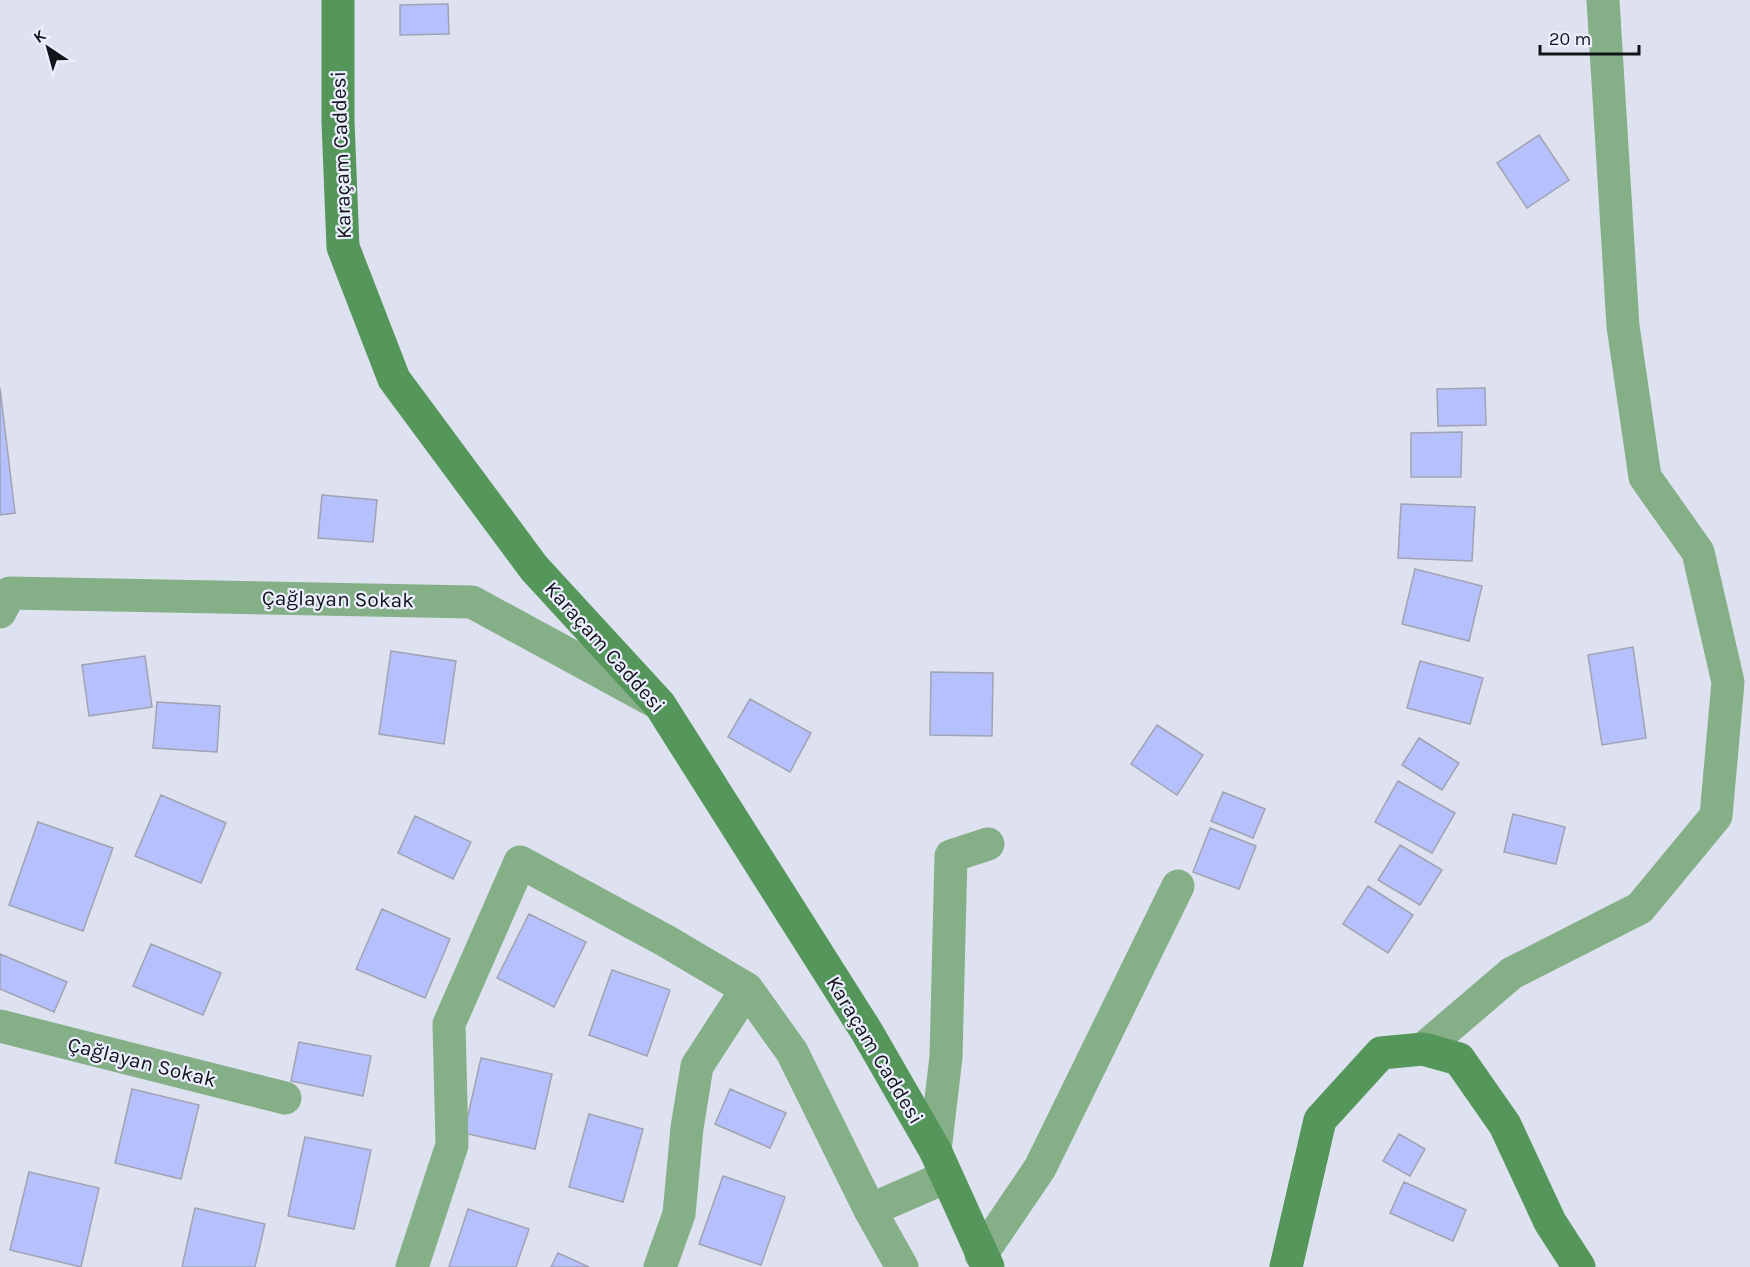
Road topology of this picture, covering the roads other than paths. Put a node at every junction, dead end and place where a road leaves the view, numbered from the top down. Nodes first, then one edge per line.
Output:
1 (338, 0) edge
2 (1604, 0) edge
3 (0, 612) edge
4 (660, 705) junction
5 (988, 844) dead end
6 (1178, 886) dead end
7 (747, 989) junction
8 (0, 1026) edge
9 (1423, 1048) junction
10 (285, 1098) dead end
11 (941, 1163) junction
12 (870, 1209) junction
13 (984, 1261) edge
14 (412, 1267) edge
15 (660, 1267) edge
16 (902, 1267) edge
17 (1286, 1267) edge
18 (1579, 1267) edge

1 - 4 street, Karaçam Caddesi
2 - 9 street
3 - 4 street, Çağlayan Sokak
4 - 11 street, Karaçam Caddesi
5 - 11 street
6 - 13 street
7 - 12 street
7 - 14 street
7 - 15 street
8 - 10 street, Çağlayan Sokak
9 - 17 street
9 - 18 street
11 - 12 street
11 - 13 street, Karaçam Caddesi
12 - 16 street

